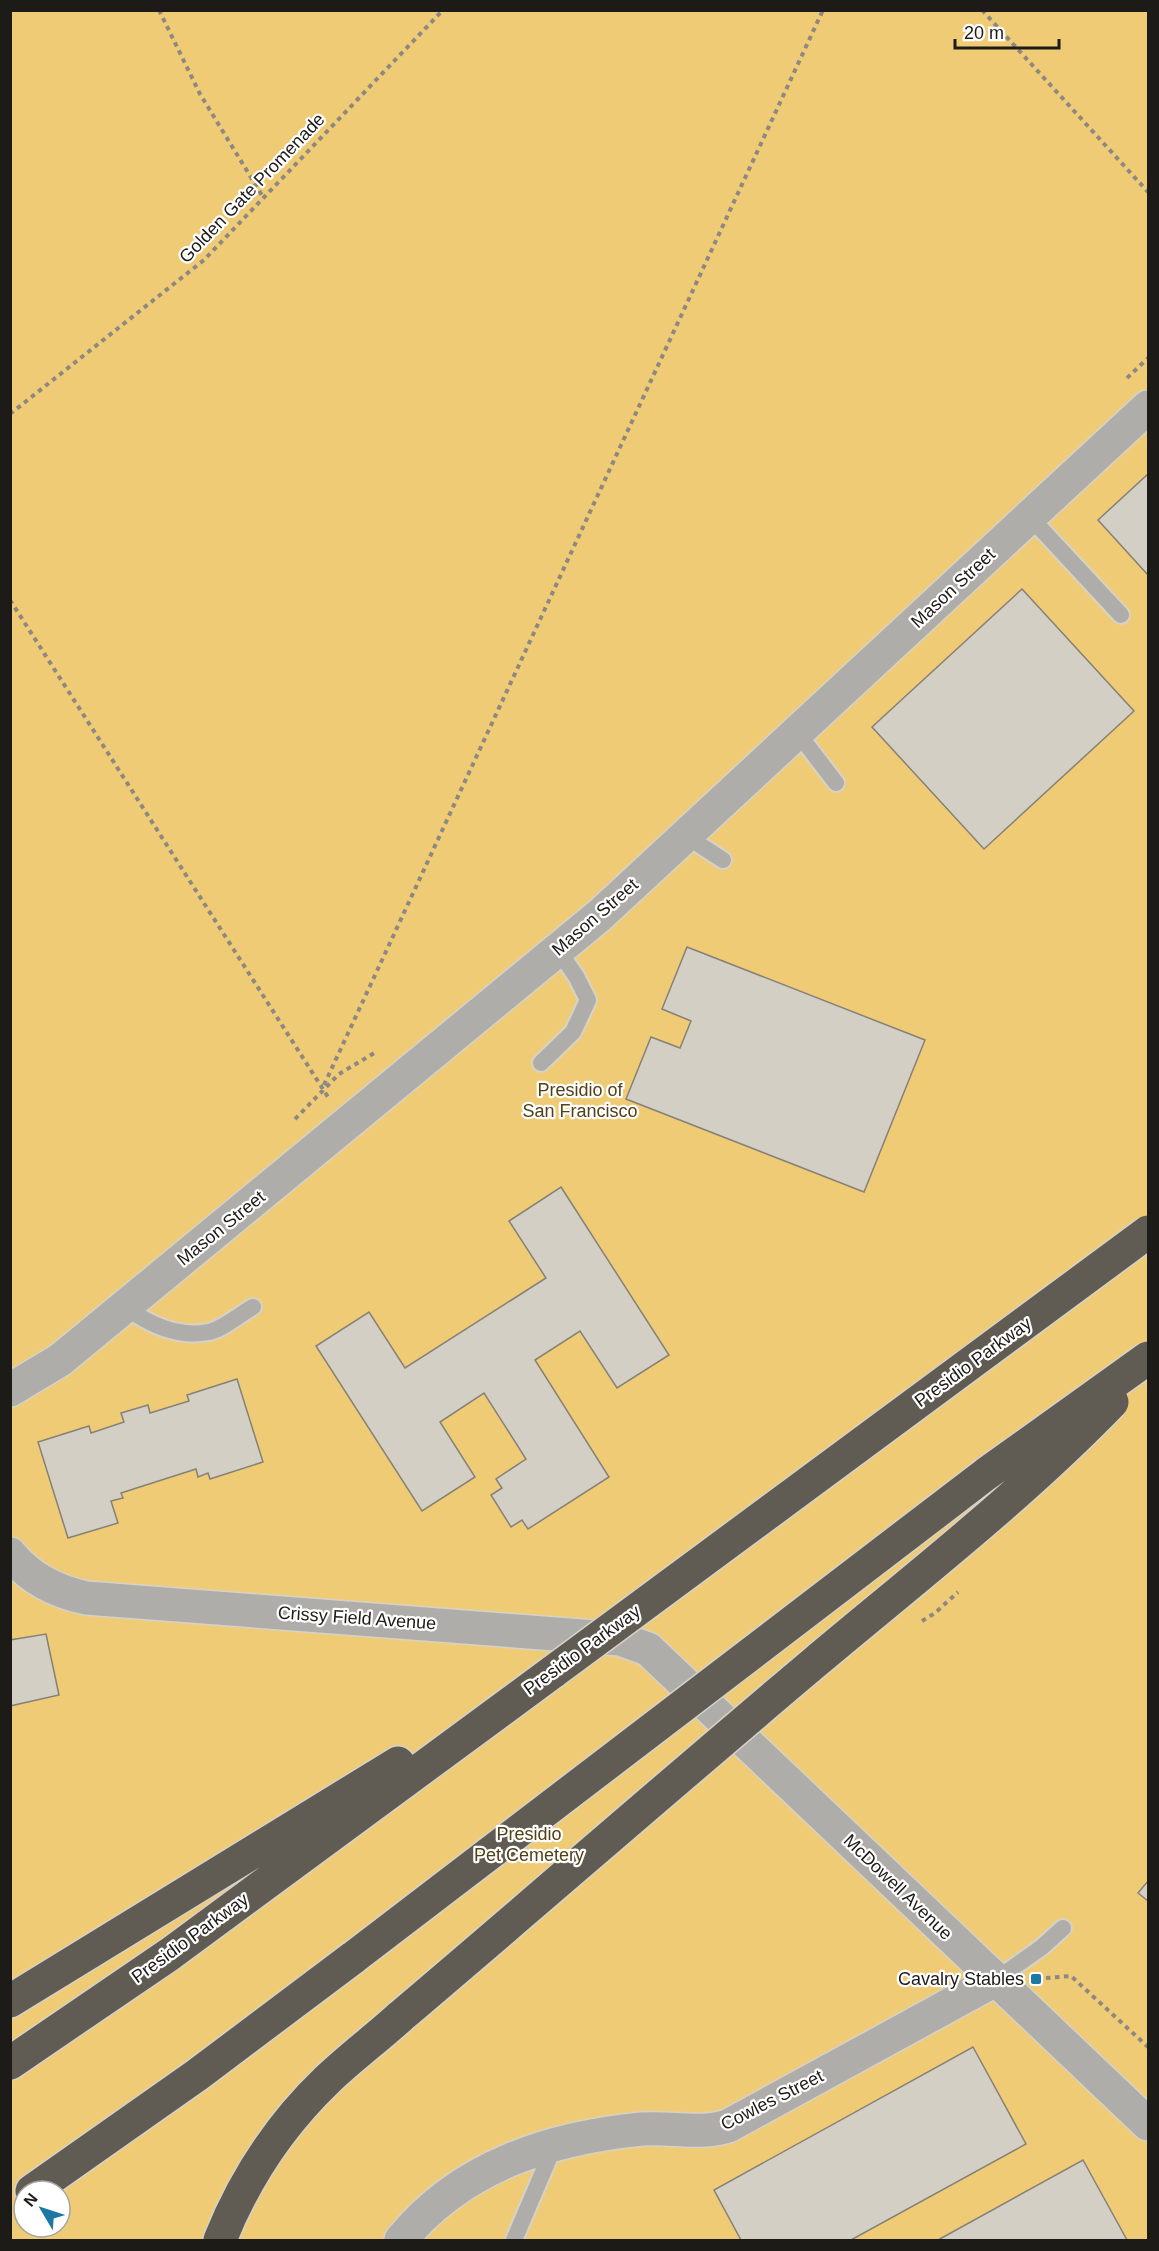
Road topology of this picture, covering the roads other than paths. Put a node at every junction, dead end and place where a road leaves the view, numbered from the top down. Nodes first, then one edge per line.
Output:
1 (1149, 407) edge
2 (1030, 517) junction
3 (1121, 615) dead end
4 (797, 732) junction
5 (836, 783) dead end
6 (686, 836) junction
7 (723, 860) dead end
8 (558, 950) junction
9 (541, 1063) dead end
10 (1149, 1232) edge
11 (125, 1307) junction
12 (253, 1307) dead end
13 (1149, 1358) edge
14 (1149, 1364) edge
15 (10, 1390) edge
16 (10, 1554) edge
17 (648, 1648) joint
18 (554, 1671) junction
19 (1063, 1928) dead end
20 (997, 1979) junction
21 (10, 2001) edge
22 (10, 2063) edge
23 (1149, 2124) edge
24 (556, 2144) junction
25 (49, 2179) edge
26 (220, 2241) edge
27 (401, 2241) edge
28 (514, 2241) edge

1 - 2 street, Mason Street
2 - 3 lane
2 - 4 street, Mason Street
4 - 5 lane
4 - 6 street, Mason Street
6 - 7 lane
6 - 8 street, Mason Street
8 - 9 lane
8 - 11 street, Mason Street
10 - 18 highway, Presidio Parkway, bridge
11 - 12 lane
11 - 15 street, Mason Street
13 - 25 highway, bridge
14 - 26 highway, bridge
16 - 17 street, Crissy Field Avenue
17 - 20 street, McDowell Avenue
18 - 21 highway
18 - 22 highway, Presidio Parkway
19 - 20 lane, Cowles Street
20 - 23 street, McDowell Avenue
20 - 24 street, Cowles Street
24 - 27 street, Cowles Street
24 - 28 lane

